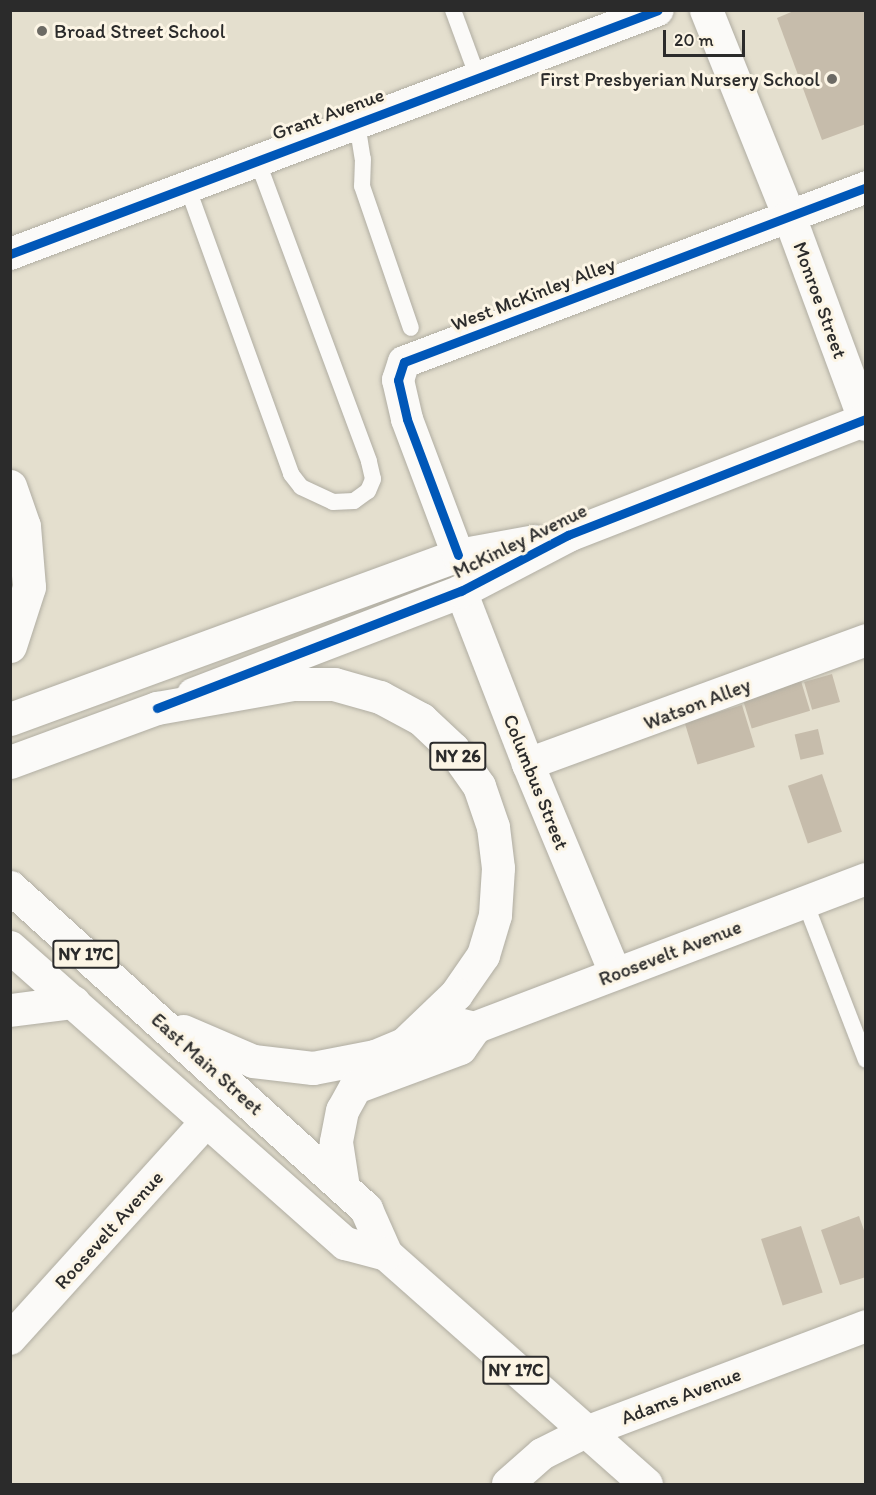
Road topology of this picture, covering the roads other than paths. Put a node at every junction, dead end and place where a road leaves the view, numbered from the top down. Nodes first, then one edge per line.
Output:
1 (453, 10) edge
2 (658, 10) edge
3 (706, 10) edge
4 (478, 78) junction
5 (357, 123) junction
6 (257, 160) junction
7 (186, 186) junction
8 (866, 187) edge
9 (789, 216) junction
10 (10, 254) edge
11 (411, 328) dead end
12 (865, 421) edge
13 (10, 486) edge
14 (568, 535) junction
15 (458, 555) junction
16 (461, 591) junction
17 (866, 640) edge
18 (10, 646) edge
19 (157, 708) junction
20 (10, 719) edge
21 (10, 762) edge
22 (528, 764) junction
23 (866, 879) edge
24 (10, 886) edge
25 (806, 902) junction
26 (10, 946) edge
27 (615, 973) junction
28 (73, 1002) junction
29 (10, 1010) edge
30 (162, 1022) junction
31 (474, 1028) junction
32 (405, 1041) junction
33 (866, 1060) edge
34 (207, 1121) junction
35 (343, 1188) junction
36 (386, 1254) junction
37 (866, 1326) edge
38 (10, 1339) edge
39 (586, 1432) junction
40 (508, 1485) edge
41 (646, 1485) edge

1 - 4 lane
2 - 4 street, Grant Avenue
3 - 9 main road, Monroe Street
4 - 5 street, Grant Avenue
5 - 6 street, Grant Avenue
5 - 11 lane
6 - 7 street, Grant Avenue
6 - 7 lane
7 - 10 street, Grant Avenue
8 - 9 street, West McKinley Alley
9 - 12 main road, Monroe Street
9 - 15 street, West McKinley Alley
12 - 14 main road, McKinley Avenue
13 - 18 main road
14 - 15 main road, McKinley Avenue
14 - 16 main road, McKinley Avenue
15 - 20 main road, McKinley Avenue
16 - 19 main road, McKinley Avenue
16 - 22 street, Columbus Street
17 - 22 street, Watson Alley
19 - 21 main road, NY 26
19 - 32 main road, NY 26
22 - 27 street, Columbus Street
23 - 25 street, Roosevelt Avenue
24 - 30 main road, East Main Street / NY 17C
25 - 27 street, Roosevelt Avenue
25 - 33 lane
26 - 28 main road, East Main Street / NY 17C
27 - 31 street, Roosevelt Avenue
28 - 29 main road
28 - 34 main road, East Main Street / NY 17C
30 - 32 main road, NY 26
30 - 35 main road, East Main Street / NY 17C
31 - 32 main road
31 - 35 main road
34 - 36 main road, East Main Street / NY 17C
34 - 38 street, Roosevelt Avenue
35 - 36 main road, East Main Street / NY 17C
36 - 39 main road, East Main Street / NY 17C
37 - 39 street, Adams Avenue
39 - 40 street, Adams Avenue
39 - 41 main road, East Main Street / NY 17C

